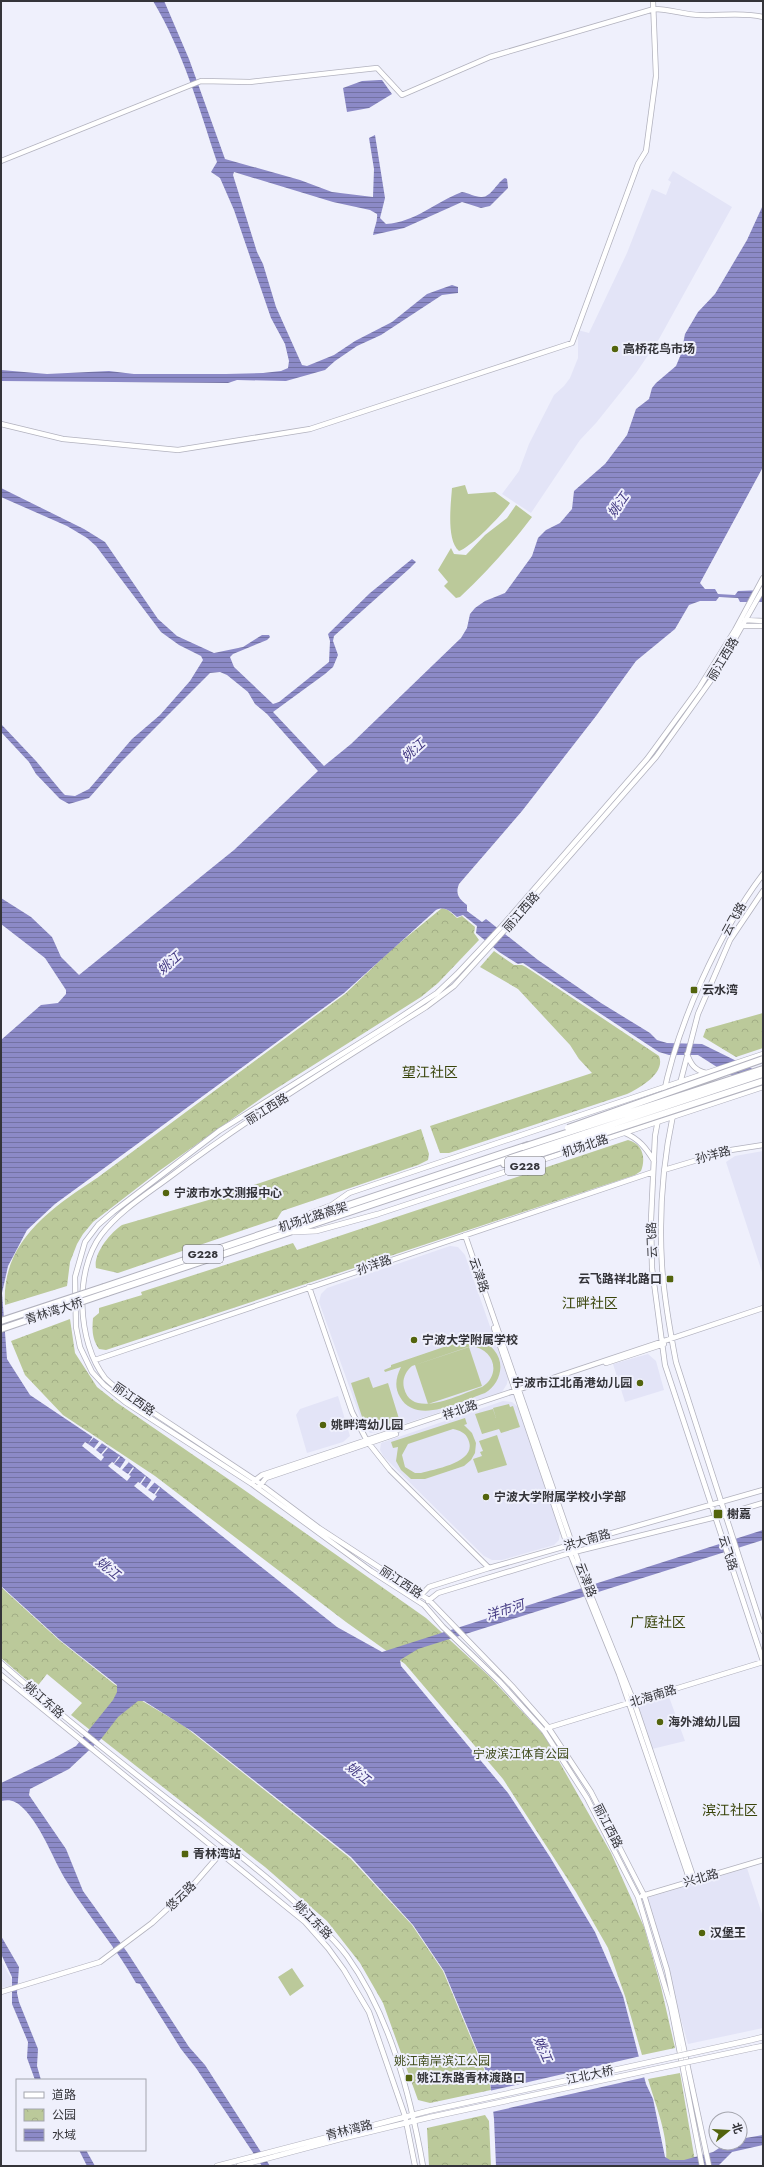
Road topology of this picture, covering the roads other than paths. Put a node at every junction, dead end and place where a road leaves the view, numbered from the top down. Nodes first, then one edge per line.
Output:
1 (653, 1) edge
2 (654, 9) junction
3 (763, 17) edge
4 (1, 161) edge
5 (1, 424) edge
6 (762, 580) edge
7 (763, 589) edge
8 (741, 620) junction
9 (747, 620) junction
10 (763, 621) edge
11 (737, 626) junction
12 (743, 626) junction
13 (763, 626) edge
14 (763, 874) edge
15 (763, 891) edge
16 (488, 945) junction
17 (687, 1054) junction
18 (763, 1054) edge
19 (763, 1059) edge
20 (763, 1069) edge
21 (706, 1073) junction
22 (763, 1074) edge
23 (763, 1081) edge
24 (680, 1082) junction
25 (665, 1087) junction
26 (761, 1088) edge
27 (672, 1117) junction
28 (658, 1122) junction
29 (625, 1133) junction
30 (763, 1145) edge
31 (526, 1153) junction
32 (654, 1161) junction
33 (664, 1170) junction
34 (653, 1172) junction
35 (302, 1220) junction
36 (290, 1233) junction
37 (463, 1236) junction
38 (309, 1287) junction
39 (106, 1290) junction
40 (763, 1308) edge
41 (1, 1321) edge
42 (1, 1329) edge
43 (672, 1339) junction
44 (662, 1343) junction
45 (95, 1360) junction
46 (517, 1392) junction
47 (368, 1442) junction
48 (253, 1482) junction
49 (259, 1486) junction
50 (763, 1490) edge
51 (763, 1502) edge
52 (721, 1503) junction
53 (712, 1505) junction
54 (724, 1514) junction
55 (716, 1517) junction
56 (570, 1544) junction
57 (573, 1553) junction
58 (489, 1568) junction
59 (420, 1595) junction
60 (417, 1600) junction
61 (429, 1600) junction
62 (424, 1605) junction
63 (763, 1631) edge
64 (763, 1662) edge
65 (1, 1663) edge
66 (1, 1675) edge
67 (631, 1703) junction
68 (546, 1729) junction
69 (227, 1846) junction
70 (220, 1854) junction
71 (763, 1860) edge
72 (692, 1880) junction
73 (644, 1895) junction
74 (638, 1897) junction
75 (1, 1992) edge
76 (763, 2037) edge
77 (763, 2046) edge
78 (428, 2110) joint
79 (414, 2114) junction
80 (405, 2116) junction
81 (431, 2117) joint
82 (415, 2120) junction
83 (406, 2122) junction
84 (255, 2158) junction
85 (218, 2166) edge
86 (239, 2166) edge
87 (415, 2166) edge
88 (423, 2166) edge
89 (702, 2166) edge
90 (710, 2166) edge

1 - 2 main road
2 - 3 main road
2 - 4 main road
2 - 5 main road
6 - 8 main road, 丽江西路
7 - 9 main road, 丽江西路
8 - 9 main road
8 - 11 main road, 丽江西路
9 - 10 main road
9 - 12 main road, 丽江西路
11 - 12 main road
11 - 16 main road, 丽江西路
12 - 13 main road
12 - 16 main road, 丽江西路
14 - 25 main road, 云飞路
15 - 17 main road, 云飞路
16 - 45 main road, 丽江西路
16 - 48 main road, 丽江西路
17 - 21 main road
17 - 24 main road, 云飞路
18 - 21 main road, G228
19 - 31 highway, bridge
20 - 31 highway, 机场北路, bridge
21 - 24 main road, G228
22 - 31 highway, 机场北路, bridge
23 - 31 highway, bridge
24 - 25 main road, G228
24 - 27 main road, 云飞路
25 - 28 main road, 云飞路
25 - 35 main road, G228
26 - 27 main road, 机场北路 / G228
27 - 28 main road, 机场北路 / G228
27 - 33 main road, 云飞路
28 - 29 main road, 机场北路 / G228
28 - 32 main road, 云飞路
29 - 32 main road
29 - 36 main road, 机场北路 / G228
30 - 33 main road, 孙洋路
31 - 35 highway, 机场北路高架 / G228
31 - 36 highway, 机场北路高架 / G228
32 - 34 main road, 云飞路
33 - 43 main road, 云飞路
34 - 37 main road, 孙洋路
34 - 44 main road, 云飞路
35 - 39 highway, 机场北路高架 / G228
36 - 39 highway, 机场北路高架 / G228
37 - 38 main road, 孙洋路
37 - 46 main road, 云津路
38 - 45 main road, 孙洋路
38 - 47 main road
39 - 41 highway, 青林湾大桥 / G228, bridge
39 - 42 highway, 青林湾大桥 / G228, bridge
40 - 43 main road, 祥北路
43 - 44 main road, 祥北路
43 - 52 main road, 云飞路
44 - 46 main road, 祥北路
44 - 53 main road, 云飞路
45 - 48 main road, 丽江西路
46 - 47 main road, 祥北路
46 - 56 main road, 云津路
47 - 48 main road, 祥北路
47 - 49 main road, 祥北路
47 - 58 main road
48 - 49 main road, 丽江西路
49 - 59 main road, 丽江西路
49 - 60 main road, 丽江西路
50 - 52 main road, 洪大南路
51 - 54 main road, 洪大南路
52 - 53 main road, 洪大南路
52 - 54 main road, 云飞路
53 - 55 main road, 云飞路
53 - 56 main road, 洪大南路
54 - 55 main road, 洪大南路
54 - 63 main road, 云飞路
55 - 57 main road, 洪大南路
55 - 64 main road, 云飞路
56 - 57 main road, 云津路
56 - 58 main road, 洪大南路
57 - 61 main road, 洪大南路
57 - 67 main road, 云津路
58 - 59 main road, 洪大南路
59 - 60 main road, 洪大南路
59 - 61 main road, 丽江西路
60 - 62 main road, 丽江西路
61 - 62 main road, 洪大南路
61 - 68 main road, 丽江西路
62 - 68 main road, 丽江西路
64 - 67 main road, 北海南路
65 - 69 main road, 姚江东路
66 - 70 main road, 姚江东路
67 - 68 main road, 北海南路
67 - 72 main road, 云津路
68 - 73 main road, 丽江西路
68 - 74 main road, 丽江西路
69 - 70 main road, 悠云路
69 - 79 main road, 姚江东路
70 - 75 main road, 悠云路
70 - 80 main road, 姚江东路
71 - 72 main road, 兴北路
72 - 73 main road, 兴北路
73 - 74 main road, 兴北路
73 - 90 main road, 丽江西路
74 - 89 main road, 丽江西路
76 - 78 main road, 江北大桥, bridge
77 - 81 main road, 江北大桥, bridge
78 - 79 main road, 青林湾路
79 - 80 main road, 青林湾路
79 - 82 main road, 姚江东路
80 - 83 main road, 姚江东路
80 - 84 main road, 青林湾路
81 - 82 main road, 青林湾路
82 - 83 main road, 青林湾路
82 - 88 main road, 姚江东路
83 - 84 main road, 青林湾路
83 - 87 main road, 姚江东路
84 - 85 main road
84 - 86 main road

